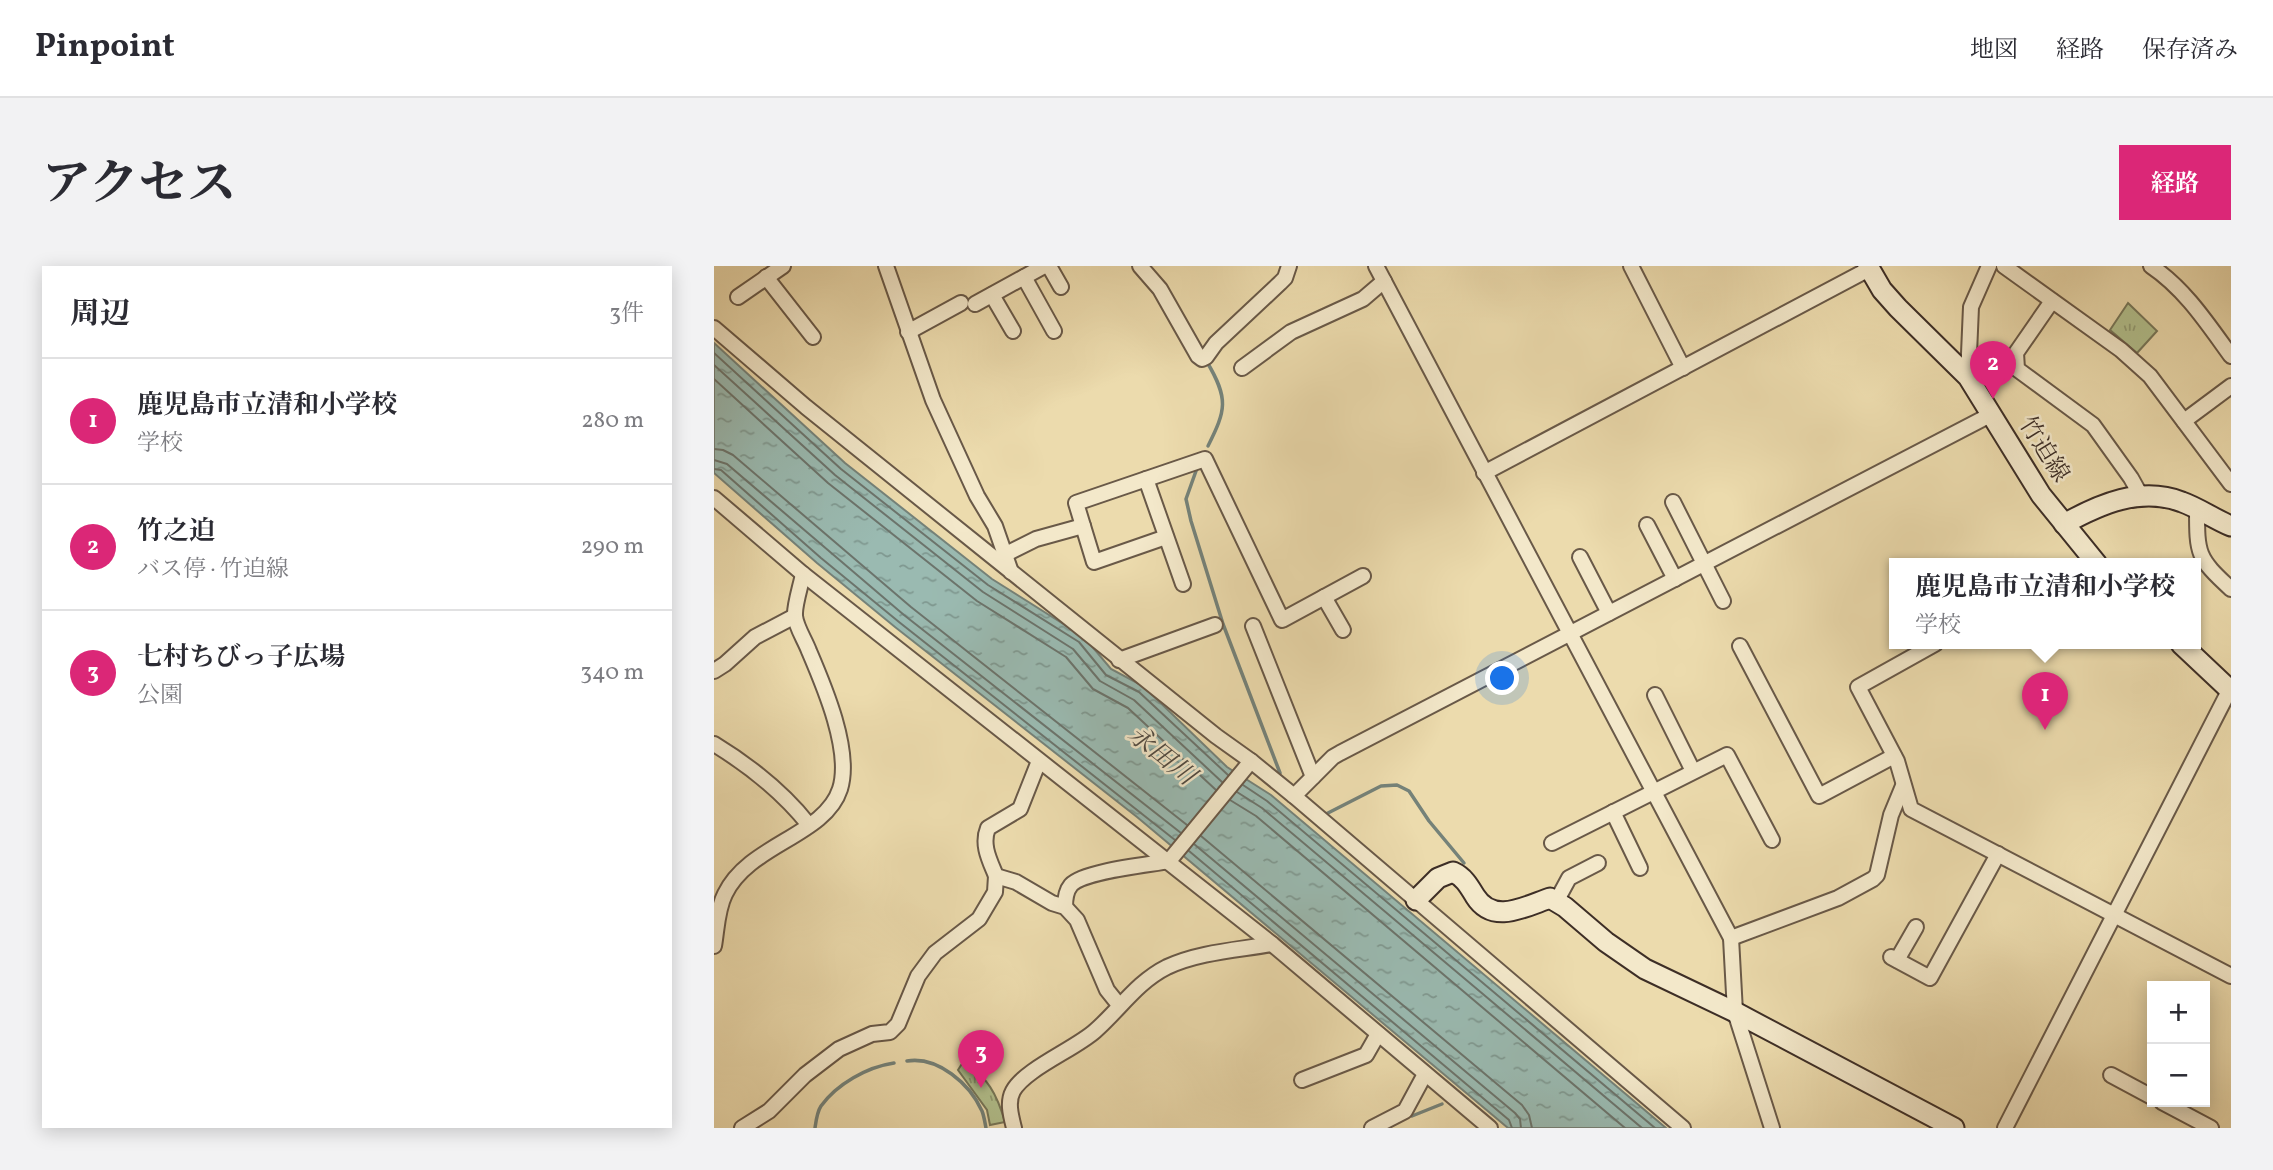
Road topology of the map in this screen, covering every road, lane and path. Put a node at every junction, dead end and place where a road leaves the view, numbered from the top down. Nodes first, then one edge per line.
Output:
1 (783, 266) edge
2 (886, 266) edge
3 (1047, 266) edge
4 (1140, 266) edge
5 (1289, 266) edge
6 (1376, 266) edge
7 (1632, 266) edge
8 (1990, 266) edge
9 (2004, 266) edge
10 (2151, 266) edge
11 (1869, 267) edge
12 (766, 277) junction
13 (1024, 277) junction
14 (1384, 281) junction
15 (1061, 287) dead end
16 (992, 295) junction
17 (738, 297) dead end
18 (2052, 301) junction
19 (714, 328) edge
20 (1013, 331) dead end
21 (1054, 331) dead end
22 (908, 332) junction
23 (813, 337) dead end
24 (2231, 356) edge
25 (1242, 368) dead end
26 (1683, 368) junction
27 (1968, 377) junction
28 (2231, 386) edge
29 (1992, 414) junction
30 (2184, 421) junction
31 (1485, 473) junction
32 (1146, 479) junction
33 (2231, 484) edge
34 (2141, 496) junction
35 (714, 498) edge
36 (1673, 502) dead end
37 (2197, 509) junction
38 (2064, 524) junction
39 (1647, 525) dead end
40 (1083, 526) junction
41 (2231, 526) edge
42 (1167, 537) junction
43 (1006, 554) junction
44 (1580, 558) dead end
45 (2086, 558) edge
46 (1704, 564) junction
47 (1011, 572) junction
48 (803, 574) junction
49 (1363, 576) dead end
50 (1675, 579) junction
51 (1183, 584) dead end
52 (2231, 589) edge
53 (1324, 597) junction
54 (1723, 601) dead end
55 (1609, 613) junction
56 (795, 616) junction
57 (1215, 625) dead end
58 (1253, 626) dead end
59 (1343, 631) dead end
60 (1570, 634) junction
61 (1740, 646) dead end
62 (1926, 649) edge
63 (2187, 649) edge
64 (1119, 660) junction
65 (714, 671) edge
66 (2231, 689) edge
67 (1655, 695) dead end
68 (714, 744) edge
69 (1894, 756) junction
70 (1039, 761) junction
71 (1251, 761) junction
72 (1693, 771) junction
73 (1313, 777) junction
74 (1903, 786) junction
75 (1653, 792) junction
76 (1294, 796) junction
77 (1613, 812) junction
78 (809, 825) junction
79 (1772, 840) dead end
80 (1552, 843) dead end
81 (1998, 854) junction
82 (1168, 861) junction
83 (1598, 863) dead end
84 (1640, 868) dead end
85 (996, 876) junction
86 (1416, 900) junction
87 (1556, 902) junction
88 (1065, 907) junction
89 (2114, 913) junction
90 (1916, 927) dead end
91 (1731, 938) junction
92 (1272, 944) junction
93 (714, 946) edge
94 (2231, 976) edge
95 (1119, 1005) junction
96 (1735, 1012) junction
97 (1378, 1034) junction
98 (1426, 1074) junction
99 (2110, 1075) dead end
100 (1302, 1080) dead end
101 (2147, 1094) edge
102 (2171, 1107) edge
103 (742, 1128) edge
104 (1014, 1128) edge
105 (1372, 1128) edge
106 (1490, 1128) edge
107 (1684, 1128) edge
108 (1772, 1128) edge
109 (1954, 1128) edge
110 (2006, 1128) edge
111 (2211, 1128) edge

1 - 12 street
2 - 22 street
3 - 13 street
3 - 15 street
4 - 5 street
6 - 14 street
7 - 26 street
8 - 27 street
9 - 18 street
10 - 24 street
11 - 26 street
11 - 27 street, 竹迫線
12 - 17 street
12 - 23 street
13 - 16 street
13 - 21 street
14 - 25 street
14 - 31 street
16 - 20 street
16 - 22 street
18 - 30 street
18 - 34 street
19 - 47 street
22 - 43 street
26 - 31 street
27 - 29 street, 竹迫線
28 - 30 street
29 - 38 street, 竹迫線
29 - 46 street
30 - 33 street
31 - 60 street
32 - 40 street
32 - 42 street
32 - 53 street
34 - 37 street
34 - 38 street
35 - 48 street
36 - 46 street
37 - 41 street
37 - 52 street
38 - 45 street, 竹迫線
39 - 50 street
40 - 42 street
40 - 43 street
42 - 51 street
43 - 47 street
44 - 55 street
46 - 50 street
46 - 54 street
47 - 64 street
48 - 56 street
48 - 70 street
49 - 53 street
50 - 55 street
53 - 59 street
55 - 60 street
56 - 65 street
56 - 78 street
57 - 64 street
58 - 73 street
60 - 73 street
60 - 75 street
61 - 69 street
62 - 69 street
63 - 66 street
64 - 71 street
66 - 89 street
67 - 72 street
68 - 78 street
69 - 74 street
70 - 82 street
70 - 85 street
71 - 76 street
71 - 82 street
72 - 75 street
72 - 79 street
73 - 76 street
74 - 81 street
74 - 91 street
75 - 77 street
75 - 91 street
76 - 86 street
77 - 80 street
77 - 84 street
78 - 93 street
81 - 89 street
81 - 90 street
82 - 88 street
82 - 92 street
83 - 87 street
85 - 88 street
85 - 103 street
86 - 87 street
86 - 107 street
87 - 96 street
88 - 95 street
89 - 94 street
89 - 110 street
91 - 96 street
92 - 95 street
92 - 97 street
95 - 104 street
96 - 108 street
96 - 109 street
97 - 98 street
97 - 100 street
98 - 105 street
98 - 106 street
99 - 101 street
102 - 111 street

